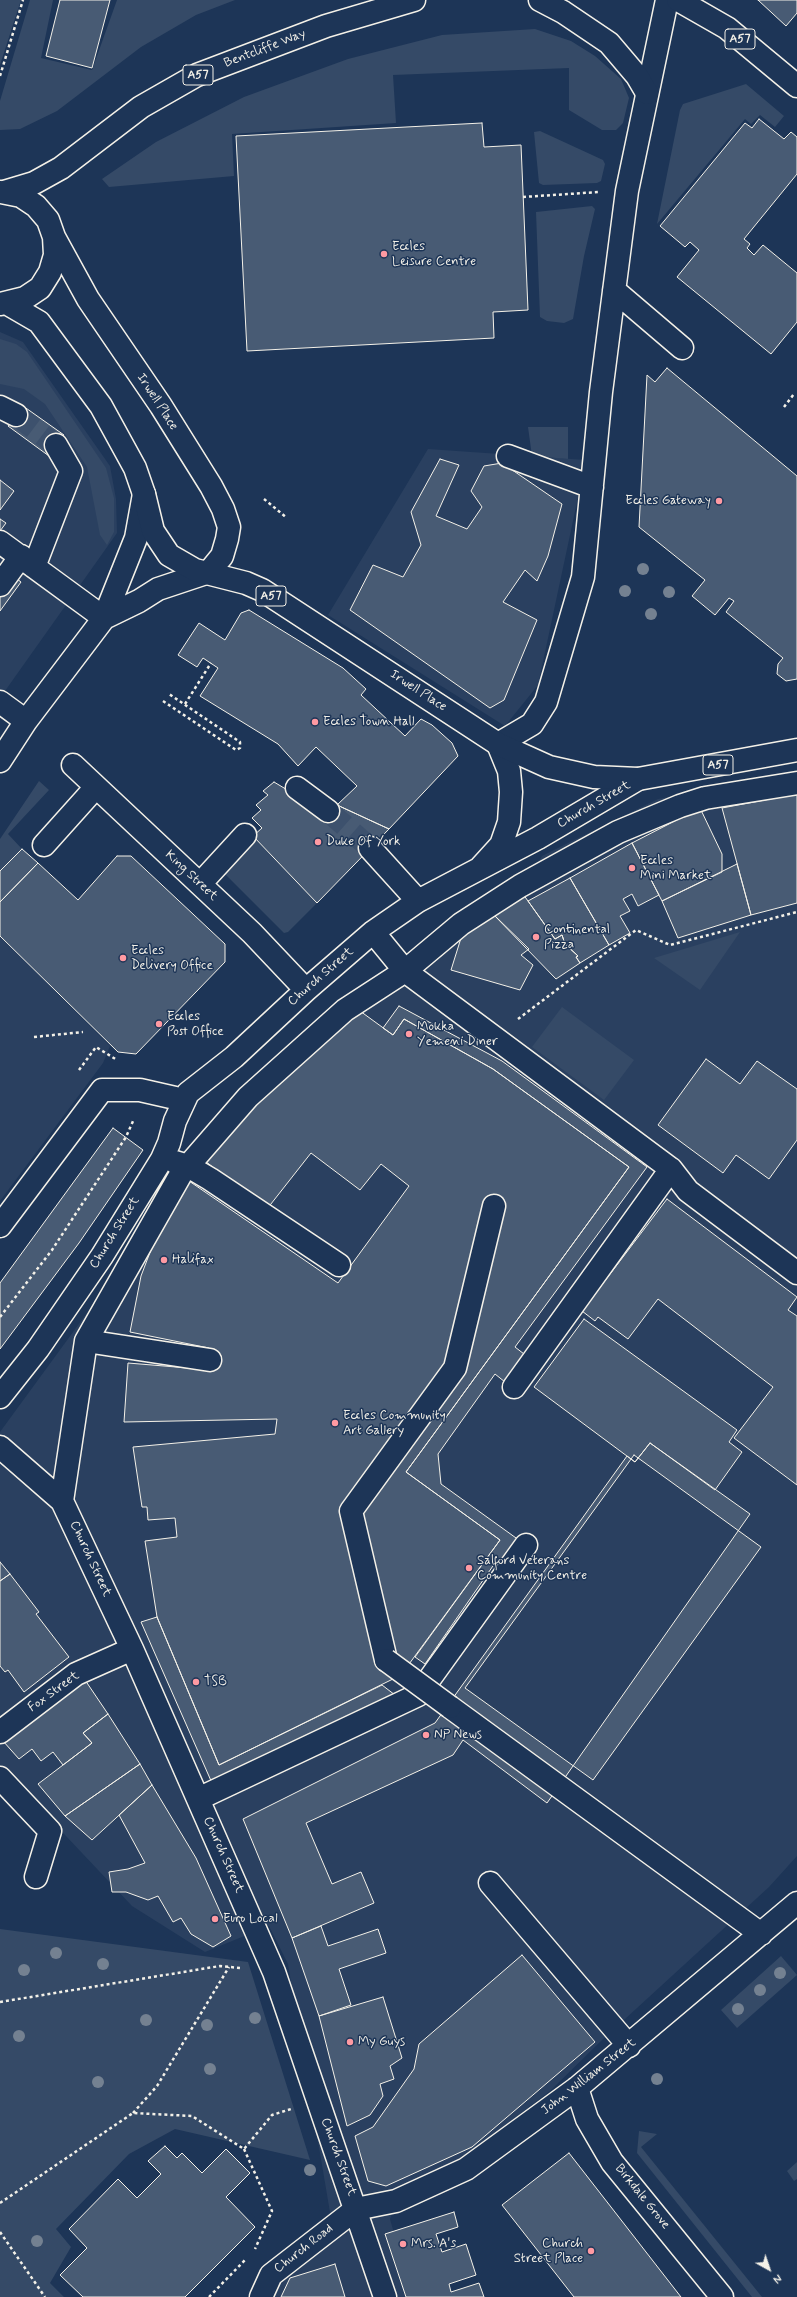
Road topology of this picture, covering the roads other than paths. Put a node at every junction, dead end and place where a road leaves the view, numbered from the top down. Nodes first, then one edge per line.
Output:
1 (414, 0) edge
2 (540, 0) edge
3 (667, 0) edge
4 (678, 0) edge
5 (797, 86) edge
6 (647, 93) junction
7 (2, 192) edge
8 (54, 237) junction
9 (614, 290) junction
10 (4, 304) edge
11 (682, 348) dead end
12 (56, 445) tunnel mouth
13 (508, 456) dead end
14 (592, 487) junction
15 (144, 494) junction
16 (0, 542) edge
17 (27, 562) junction
18 (209, 572) junction
19 (0, 585) edge
20 (104, 618) junction
21 (0, 702) edge
22 (26, 721) junction
23 (498, 744) junction
24 (797, 750) edge
25 (0, 761) edge
26 (73, 765) dead end
27 (700, 768) junction
28 (638, 779) junction
29 (797, 783) edge
30 (96, 787) junction
31 (297, 788) dead end
32 (706, 803) junction
33 (328, 812) tunnel mouth
34 (245, 835) dead end
35 (44, 845) dead end
36 (370, 848) tunnel mouth
37 (481, 867) junction
38 (200, 884) junction
39 (418, 901) junction
40 (373, 932) junction
41 (405, 971) junction
42 (306, 990) junction
43 (184, 1100) junction
44 (162, 1159) junction
45 (188, 1166) junction
46 (671, 1169) junction
47 (494, 1206) dead end
48 (0, 1226) edge
49 (339, 1265) dead end
50 (797, 1273) edge
51 (86, 1341) junction
52 (210, 1360) dead end
53 (514, 1387) dead end
54 (0, 1397) edge
55 (0, 1447) edge
56 (62, 1500) junction
57 (526, 1545) dead end
58 (132, 1649) junction
59 (0, 1732) edge
60 (0, 1778) edge
61 (198, 1799) junction
62 (36, 1877) dead end
63 (490, 1883) dead end
64 (797, 1902) edge
65 (761, 1934) junction
66 (629, 2046) junction
67 (577, 2088) junction
68 (356, 2209) junction
69 (261, 2297) edge
70 (385, 2297) edge
71 (722, 2297) edge

1 - 7 street, Bentcliffe Way / A57
2 - 6 street
3 - 6 street
4 - 5 street, A57
6 - 9 street
7 - 8 street
8 - 10 street
8 - 18 street, Irwell Place
9 - 11 street
9 - 14 street
10 - 15 street, Irwell Place / A57
12 - 17 street
13 - 14 street
14 - 23 street
15 - 18 street, Irwell Place / A57
15 - 20 street
16 - 17 street
17 - 19 street
17 - 20 street
18 - 20 street
18 - 23 street, Irwell Place / A57
20 - 22 street
21 - 22 street
22 - 25 street
23 - 28 street, Irwell Place / A57
23 - 37 street
24 - 27 street, Church Street / A57
26 - 30 street, King Street
27 - 28 street, Church Street / A57
27 - 32 street
28 - 37 street, Church Street
29 - 32 street
30 - 35 street
30 - 38 street, King Street
31 - 33 street
32 - 41 street
34 - 38 street
36 - 39 street
37 - 39 street, Church Street
38 - 42 street, King Street
39 - 40 street, Church Street
40 - 41 street
40 - 42 street, Church Street
41 - 45 street
41 - 46 street
42 - 43 street, Church Street
43 - 44 street, Church Street
43 - 48 street
44 - 45 street
44 - 54 street, Church Street
45 - 49 street
45 - 51 street
46 - 50 street
46 - 53 street
47 - 65 street, bridge
51 - 52 street
51 - 56 street
55 - 56 street, Church Street
56 - 58 street, Church Street
57 - 61 street
58 - 59 street, Fox Street
58 - 61 street, Church Street
60 - 62 street
61 - 68 street, Church Street
63 - 66 street
64 - 65 street, John William Street
65 - 66 street, John William Street
66 - 67 street, John William Street
67 - 68 street, John William Street
67 - 71 street, Birkdale Grove
68 - 69 street, Church Road
68 - 70 street, Church Street

